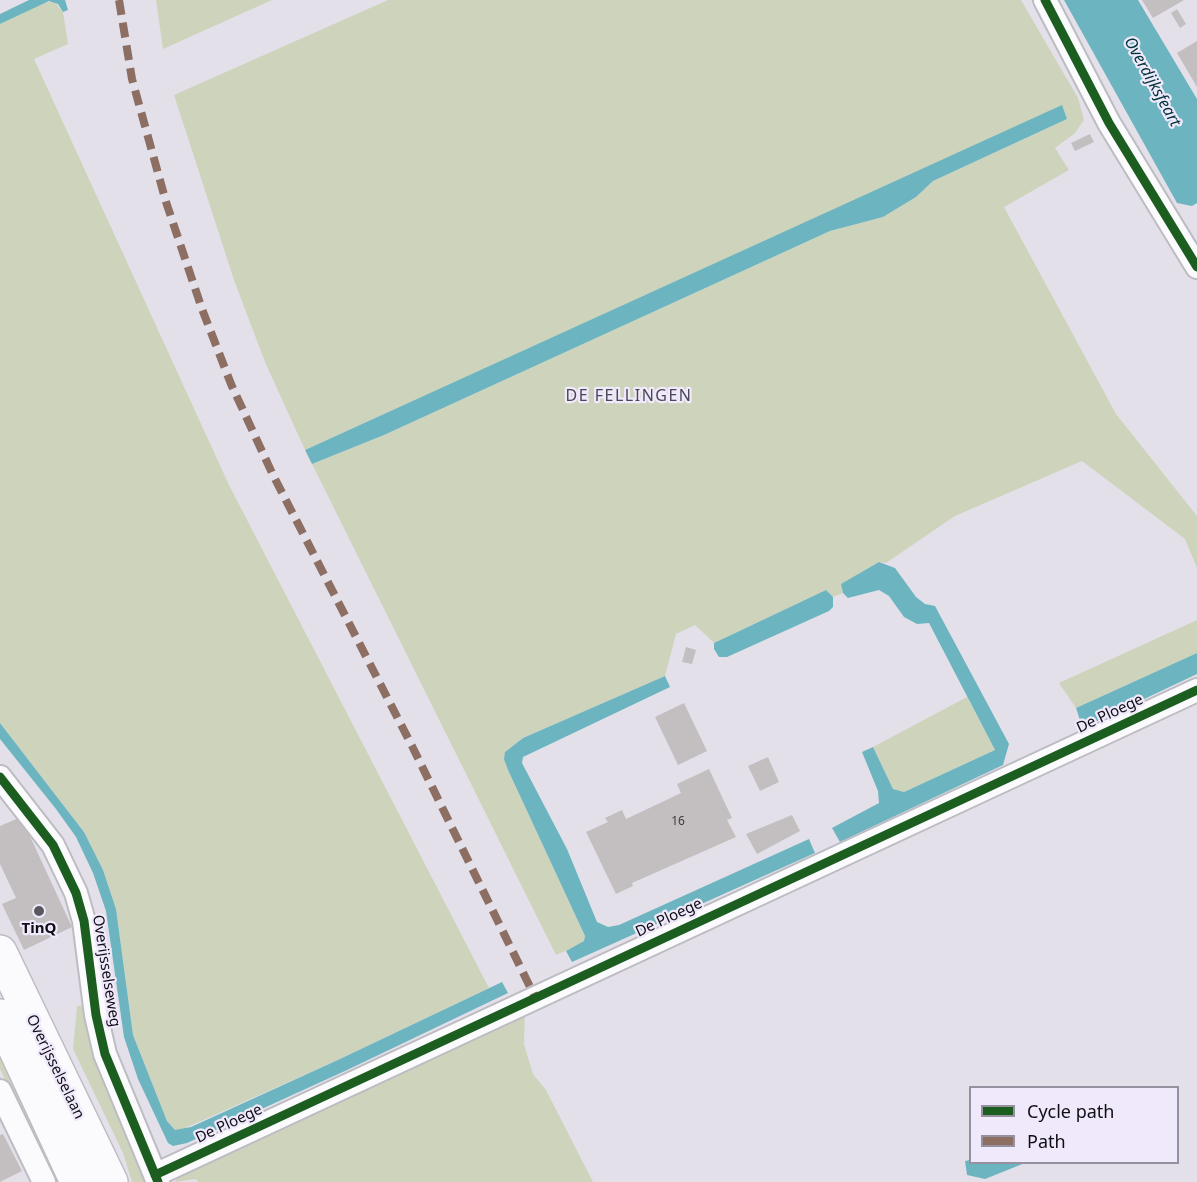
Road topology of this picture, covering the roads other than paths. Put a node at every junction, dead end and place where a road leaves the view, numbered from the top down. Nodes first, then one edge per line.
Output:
1 (1045, 0) edge
2 (1193, 253) edge
3 (1197, 690) edge
4 (0, 777) edge
5 (0, 952) edge
6 (0, 1016) edge
7 (0, 1091) edge
8 (156, 1179) edge
9 (44, 1182) edge
10 (78, 1182) edge
11 (111, 1182) edge

1 - 2 street
3 - 8 street, De Ploege
4 - 8 street, Overijsselseweg
5 - 11 main road, Overijsselselaan
6 - 10 main road, Overijsselselaan
7 - 9 street

